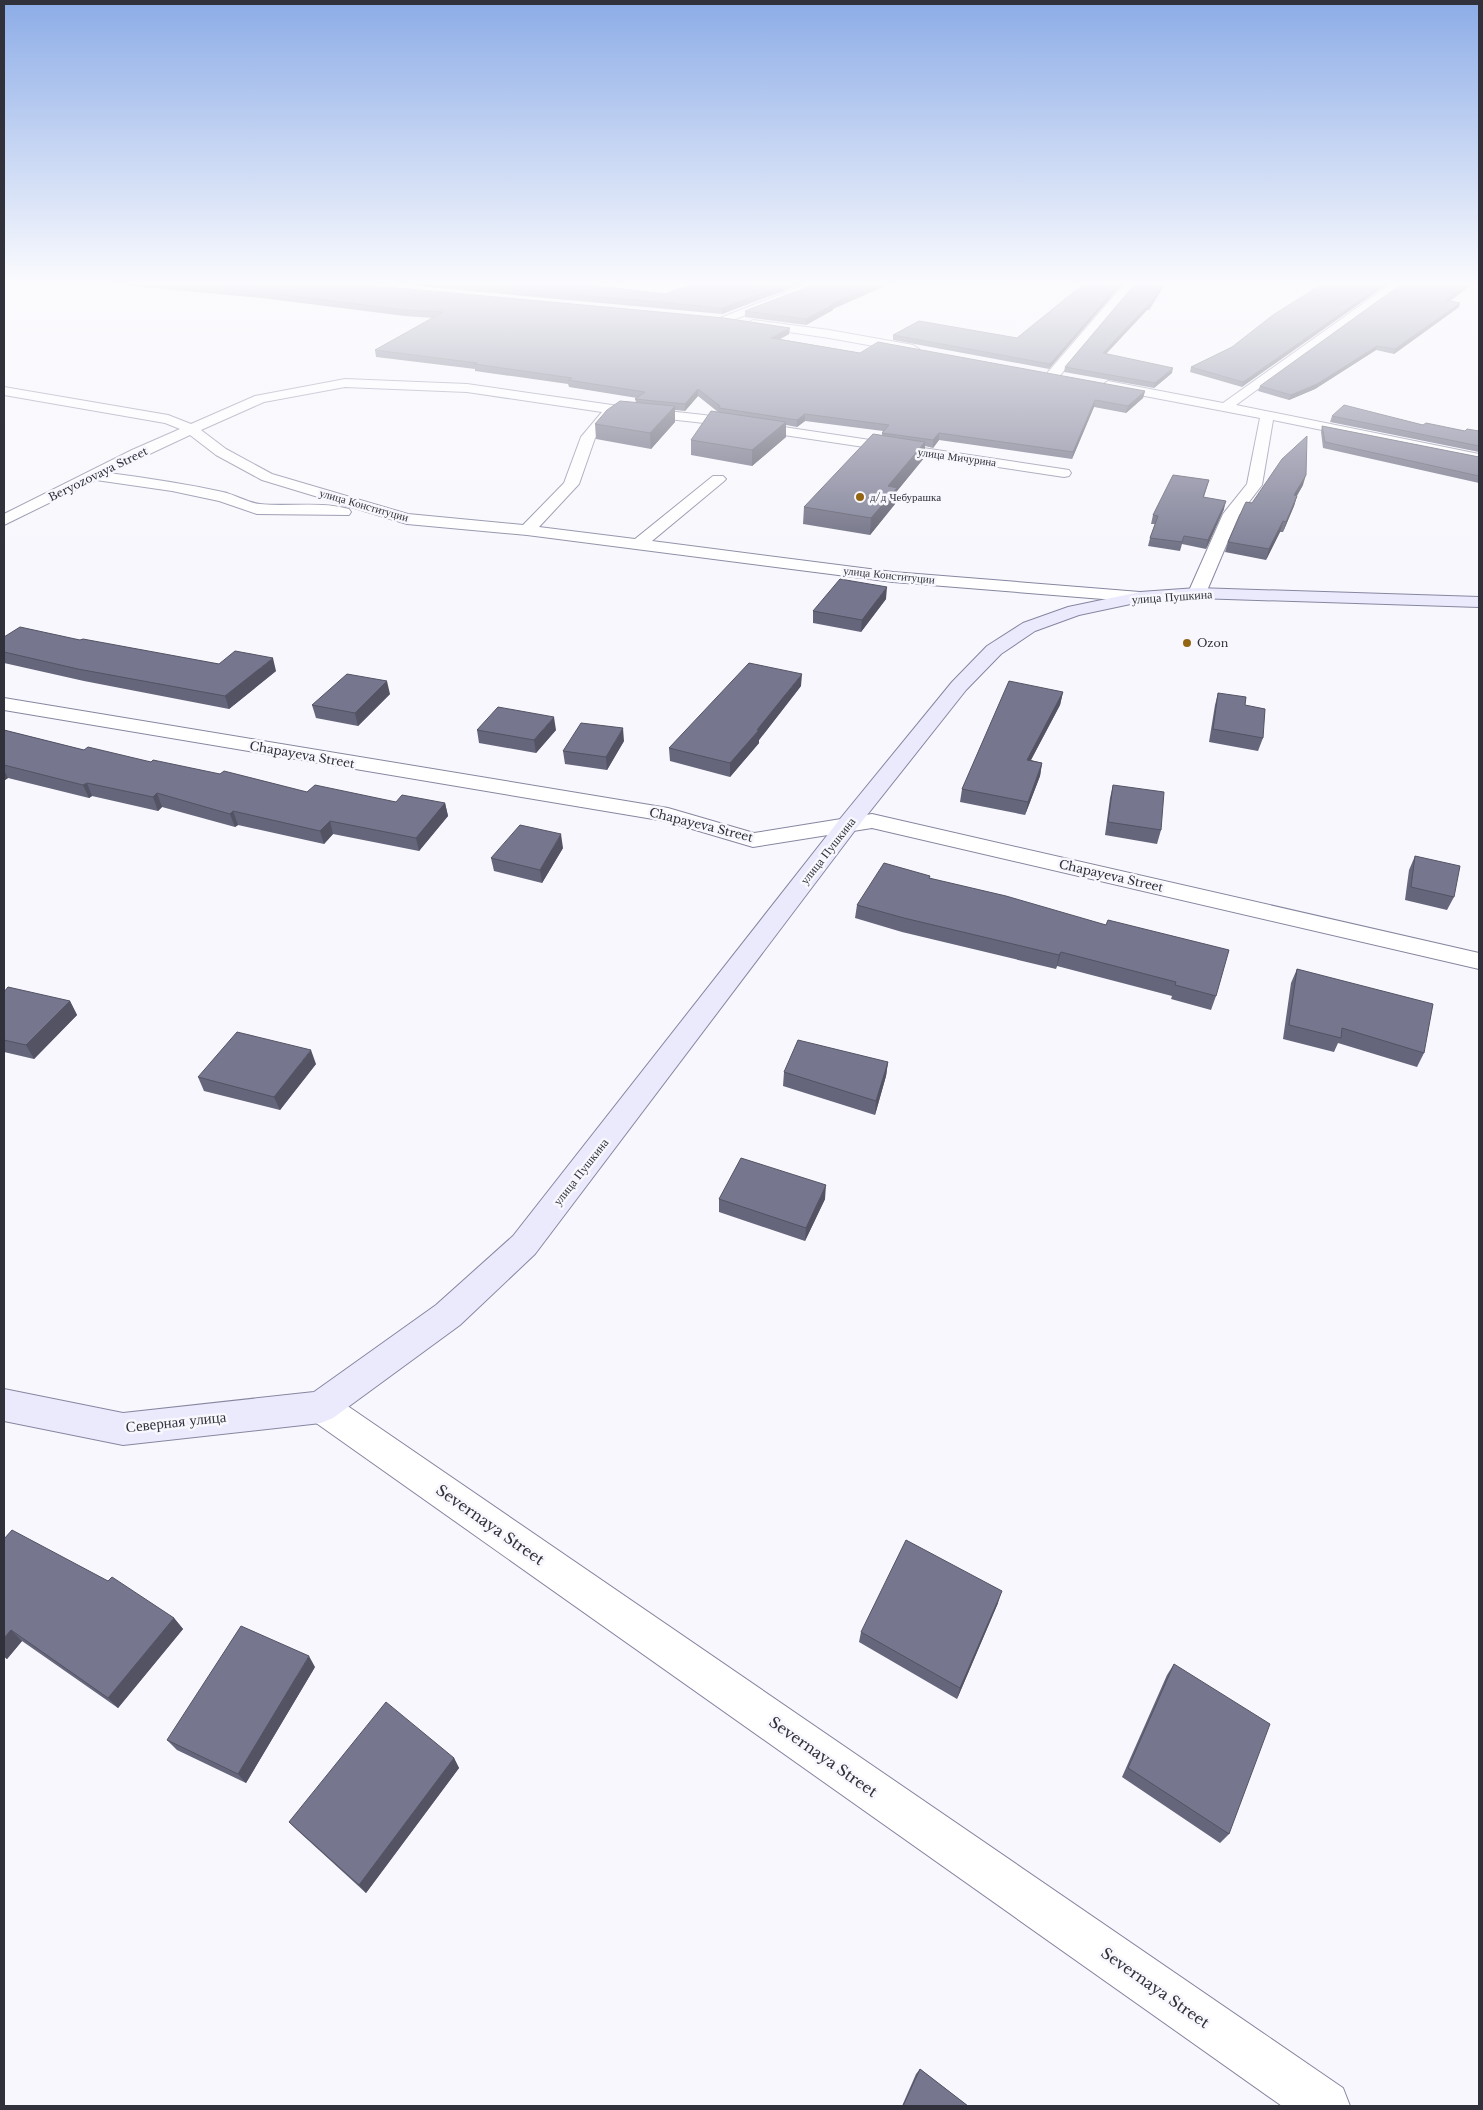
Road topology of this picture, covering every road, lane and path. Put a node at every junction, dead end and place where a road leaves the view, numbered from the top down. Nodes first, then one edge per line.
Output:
1 (1261, 381) edge
2 (1091, 382) edge
3 (4, 391) edge
4 (1225, 407) junction
5 (612, 409) junction
6 (1267, 414) junction
7 (193, 430) junction
8 (1479, 458) edge
9 (1064, 473) dead end
10 (94, 475) junction
11 (718, 479) dead end
12 (407, 519) junction
13 (4, 520) edge
14 (527, 530) junction
15 (639, 544) junction
16 (1198, 593) junction
17 (1140, 597) junction
18 (1479, 602) edge
19 (4, 704) edge
20 (848, 824) junction
21 (1479, 961) edge
22 (4, 1405) edge
23 (321, 1407) junction
24 (1325, 2106) edge

1 - 4 street
2 - 4 street
3 - 7 street
4 - 6 street
5 - 7 street, улица Мичурина
5 - 9 street, улица Мичурина
5 - 14 street
6 - 8 street
6 - 16 street
7 - 10 street, Beryozovaya Street
7 - 12 street, улица Конституции
10 - 12 street
10 - 13 street, Beryozovaya Street
11 - 15 street
12 - 14 street, улица Конституции
14 - 15 street, улица Конституции
15 - 17 street, улица Конституции
16 - 17 main road, улица Пушкина
16 - 18 main road, улица Пушкина
17 - 20 main road, улица Пушкина
19 - 20 street, Chapayeva Street
20 - 21 street, Chapayeva Street
20 - 23 main road, улица Пушкина
22 - 23 main road, Северная улица
23 - 24 street, Severnaya Street

